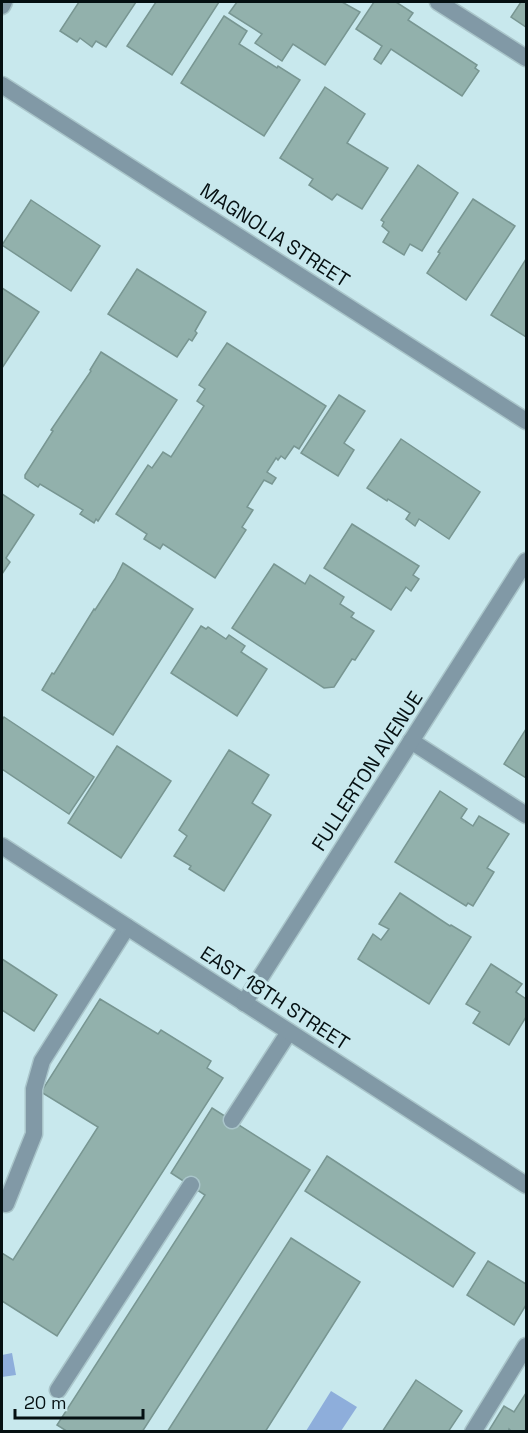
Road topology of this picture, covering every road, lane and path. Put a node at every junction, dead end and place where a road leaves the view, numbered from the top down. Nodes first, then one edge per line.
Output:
1 (4, 2) edge
2 (438, 2) edge
3 (2, 6) edge
4 (526, 58) edge
5 (2, 85) edge
6 (526, 421) edge
7 (526, 561) edge
8 (411, 741) junction
9 (526, 815) edge
10 (2, 846) edge
11 (127, 927) junction
12 (244, 1003) junction
13 (290, 1032) junction
14 (232, 1120) dead end
15 (191, 1185) dead end
16 (526, 1185) edge
17 (6, 1204) dead end
18 (526, 1346) edge
19 (58, 1390) dead end
20 (472, 1431) edge

1 - 3 street
2 - 4 street
5 - 6 street, MAGNOLIA STREET
7 - 8 street, FULLERTON AVENUE
8 - 9 street
8 - 12 street, FULLERTON AVENUE
10 - 11 street, EAST 18TH STREET
11 - 12 street, EAST 18TH STREET
11 - 17 street
12 - 13 street, EAST 18TH STREET
13 - 14 street
13 - 16 street, EAST 18TH STREET
15 - 19 street
18 - 20 street

